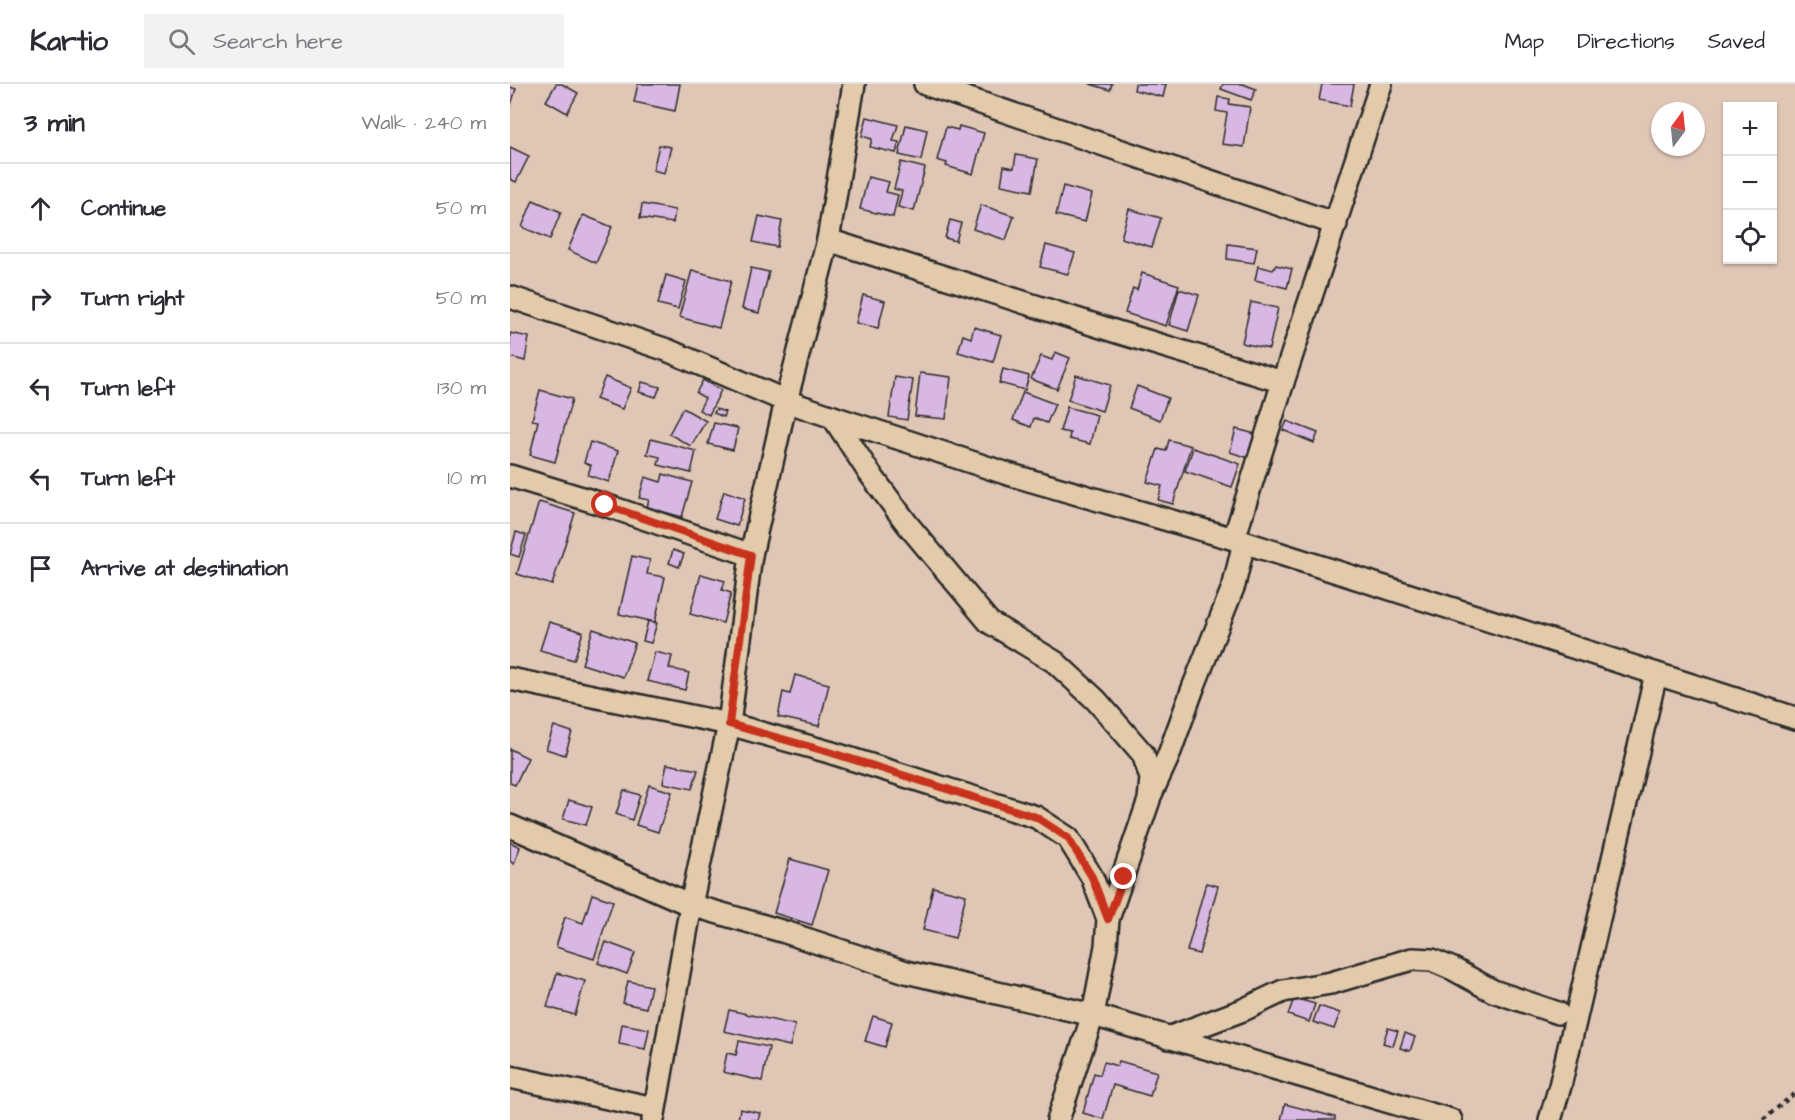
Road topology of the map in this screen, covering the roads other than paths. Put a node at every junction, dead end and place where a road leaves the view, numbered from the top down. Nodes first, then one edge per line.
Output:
1 (854, 84) edge
2 (925, 84) edge
3 (1381, 84) edge
4 (1336, 224) junction
5 (828, 240) junction
6 (510, 297) edge
7 (1283, 382) junction
8 (786, 401) junction
9 (833, 417) junction
10 (510, 476) edge
11 (1239, 540) junction
12 (751, 555) junction
13 (1656, 675) junction
14 (510, 679) edge
15 (1795, 718) edge
16 (729, 724) junction
17 (1149, 800) junction
18 (510, 826) edge
19 (691, 905) junction
20 (1108, 919) junction
21 (1558, 1014) dead end
22 (1093, 1016) junction
23 (1168, 1038) junction
24 (510, 1077) edge
25 (654, 1114) edge
26 (1058, 1120) edge
27 (1451, 1120) edge
28 (1550, 1120) edge

1 - 5 street
2 - 4 street
3 - 4 street
4 - 7 street
5 - 7 street
5 - 8 street
6 - 8 street
7 - 11 street
8 - 9 street
8 - 12 street
9 - 11 street
9 - 17 street
10 - 12 street
11 - 13 street
11 - 17 street
12 - 16 street
13 - 15 street
13 - 28 street
14 - 16 street
16 - 19 street
16 - 20 street
17 - 20 street
18 - 19 street
19 - 22 street
19 - 25 street
20 - 22 street
21 - 23 street
22 - 23 street
22 - 26 street
23 - 27 street
24 - 25 street

